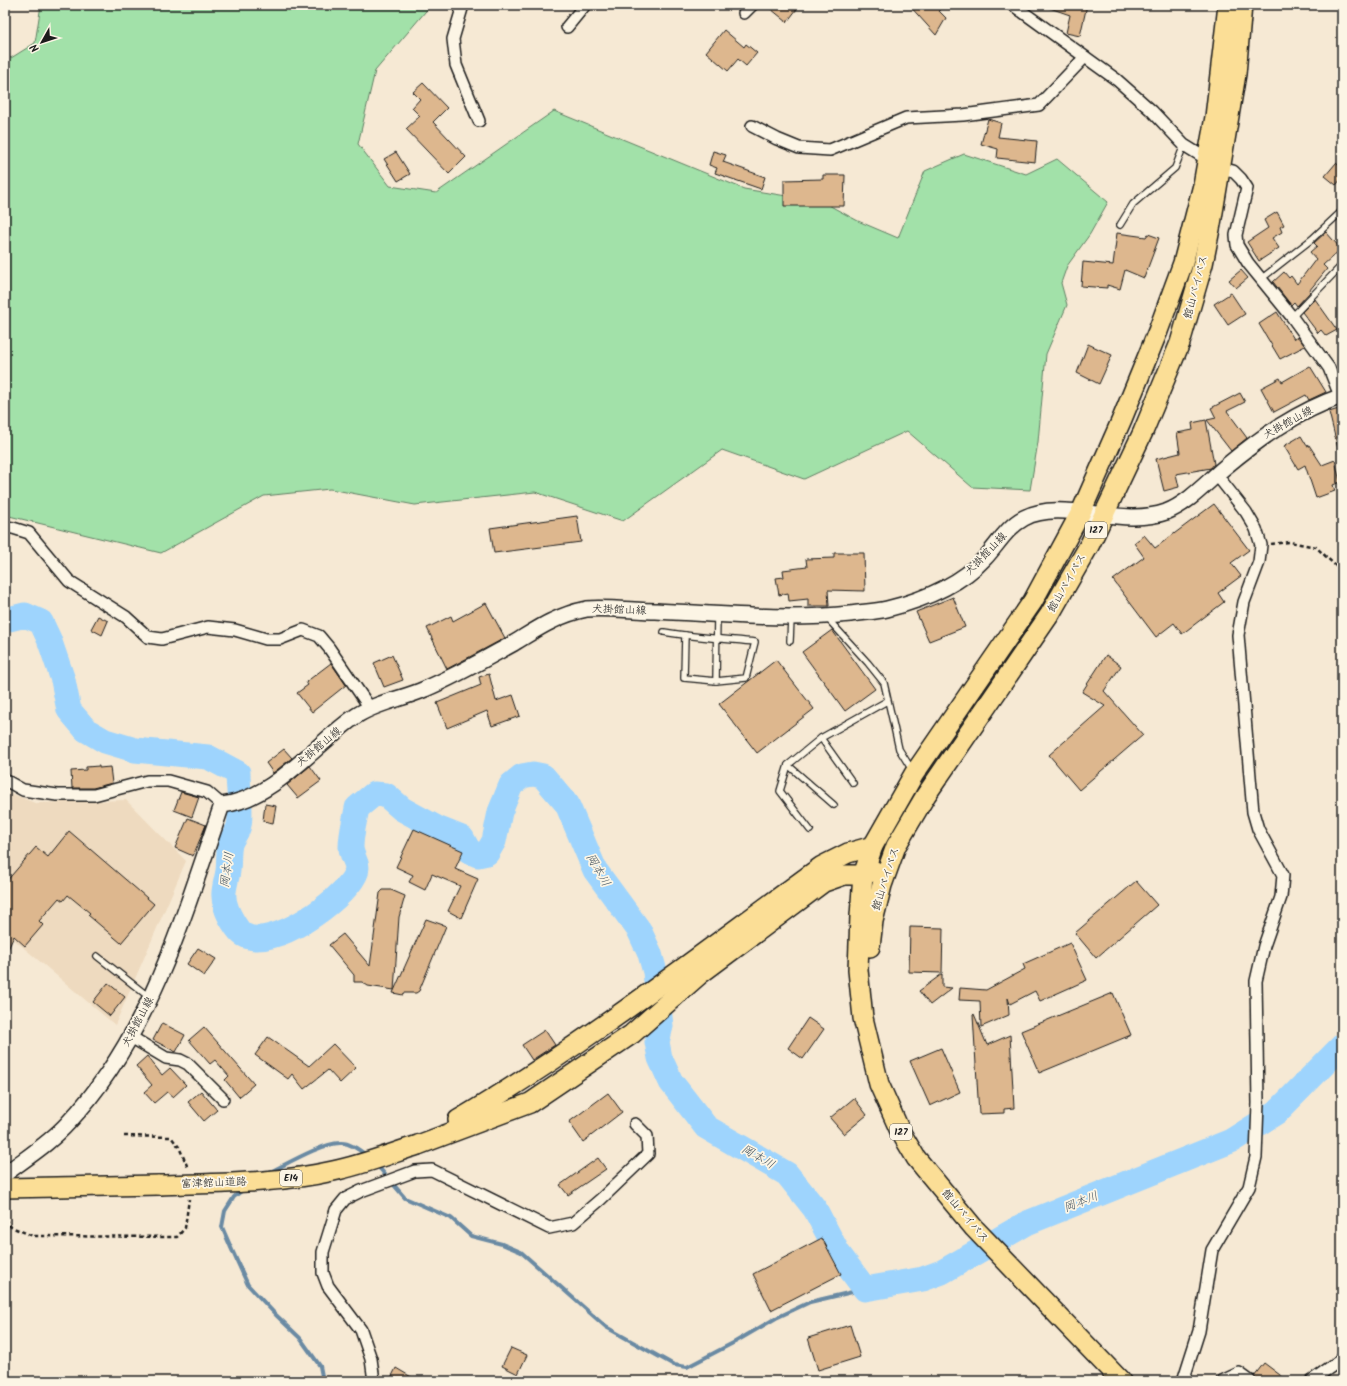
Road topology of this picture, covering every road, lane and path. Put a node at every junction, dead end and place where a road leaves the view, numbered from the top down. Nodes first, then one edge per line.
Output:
1 (463, 5) edge
2 (585, 5) edge
3 (1013, 5) edge
4 (1228, 5) edge
5 (1242, 5) edge
6 (567, 27) dead end
7 (1085, 58) junction
8 (479, 121) dead end
9 (752, 126) dead end
10 (1184, 146) junction
11 (1214, 164) junction
12 (1342, 210) edge
13 (1120, 225) dead end
14 (1342, 265) edge
15 (1260, 279) junction
16 (1292, 317) junction
17 (1341, 396) edge
18 (1216, 474) junction
19 (1080, 512) junction
20 (1102, 516) junction
21 (5, 527) edge
22 (1261, 545) junction
23 (1342, 572) edge
24 (717, 613) junction
25 (826, 616) junction
26 (791, 617) junction
27 (664, 632) dead end
28 (685, 635) junction
29 (716, 638) junction
30 (790, 641) dead end
31 (716, 681) junction
32 (888, 701) junction
33 (370, 708) junction
34 (821, 738) junction
35 (788, 765) junction
36 (914, 774) junction
37 (5, 780) edge
38 (853, 783) dead end
39 (225, 804) junction
40 (834, 805) dead end
41 (810, 830) dead end
42 (873, 846) junction
43 (888, 866) junction
44 (863, 875) junction
45 (97, 956) dead end
46 (695, 969) junction
47 (151, 999) junction
48 (863, 1018) junction
49 (132, 1037) junction
50 (223, 1099) dead end
51 (635, 1124) dead end
52 (124, 1136) dead end
53 (418, 1145) junction
54 (188, 1173) dead end
55 (5, 1174) edge
56 (5, 1188) edge
57 (189, 1195) dead end
58 (5, 1219) edge
59 (1342, 1359) edge
60 (374, 1381) edge
61 (1121, 1381) edge
62 (1183, 1381) edge
63 (1222, 1381) edge
64 (1250, 1381) edge
65 (1311, 1381) edge

1 - 8 street
2 - 6 street
3 - 7 street
4 - 11 highway, 館山バイパス / 127
5 - 11 highway, 館山バイパス / 127
7 - 9 street
7 - 10 street
10 - 11 street
10 - 13 lane
11 - 15 street
11 - 19 highway, 館山バイパス / 127
11 - 20 highway, 館山バイパス / 127
12 - 15 lane
14 - 16 lane
15 - 16 street
16 - 17 street
17 - 18 main road, 犬掛館山線
18 - 20 main road, 犬掛館山線
18 - 22 street
19 - 20 main road, 犬掛館山線
19 - 25 main road, 犬掛館山線
19 - 36 highway, 館山バイパス / 127
20 - 43 highway, 館山バイパス / 127
21 - 33 street
22 - 23 path
22 - 62 street
24 - 26 main road, 犬掛館山線
24 - 29 lane
24 - 33 main road, 犬掛館山線
25 - 26 main road, 犬掛館山線
25 - 32 lane
26 - 30 lane
27 - 28 lane
28 - 29 lane
28 - 31 lane
29 - 31 lane
29 - 31 lane
32 - 34 lane
32 - 36 lane
33 - 39 main road, 犬掛館山線
34 - 35 lane
34 - 38 lane
35 - 40 lane
35 - 41 lane
36 - 42 highway, 館山バイパス / 127
37 - 39 street
39 - 47 main road, 犬掛館山線
42 - 43 highway
42 - 44 highway, 館山バイパス / 127
42 - 46 highway
43 - 44 highway
43 - 48 highway, 館山バイパス / 127
44 - 46 highway
44 - 48 highway, 館山バイパス / 127
45 - 47 lane
46 - 53 highway
46 - 53 highway
47 - 49 main road, 犬掛館山線
48 - 61 highway, 館山バイパス / 127
49 - 50 street
49 - 55 main road, 犬掛館山線
51 - 60 street
52 - 54 path
53 - 56 highway, 富津館山道路 / E14, bridge
57 - 58 path
59 - 65 street
63 - 64 street

